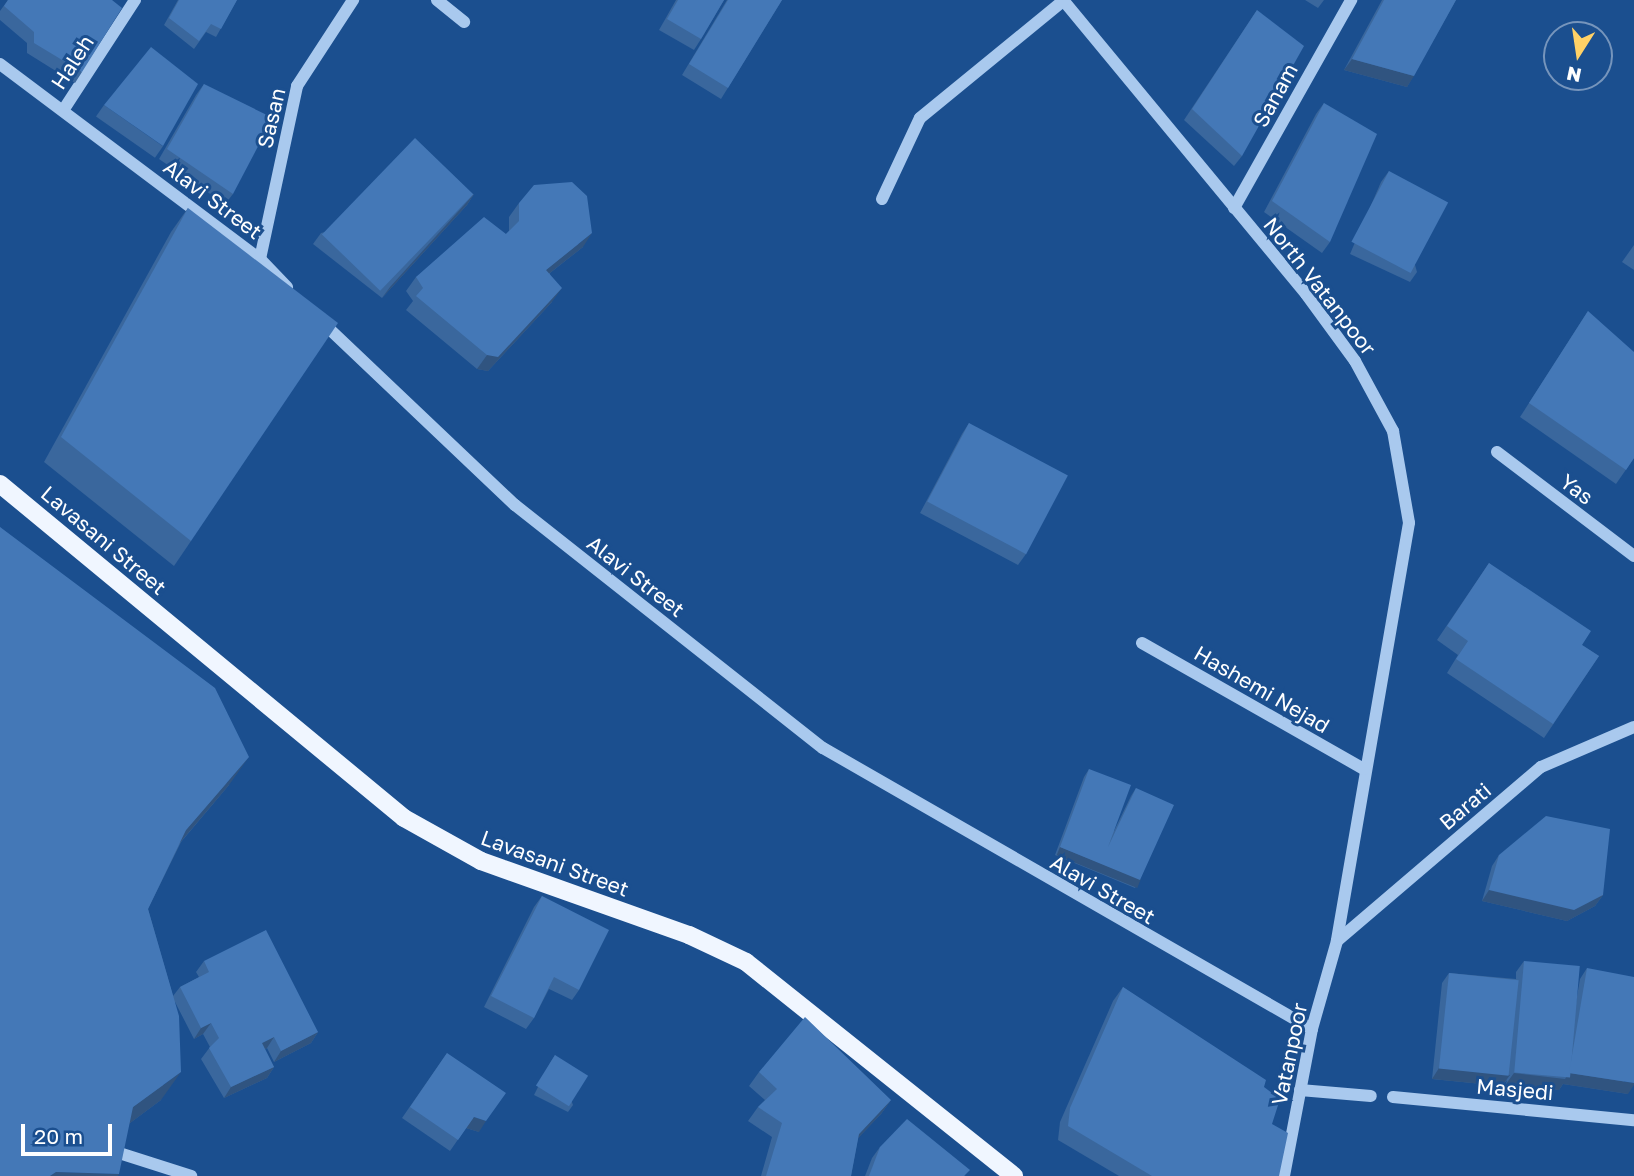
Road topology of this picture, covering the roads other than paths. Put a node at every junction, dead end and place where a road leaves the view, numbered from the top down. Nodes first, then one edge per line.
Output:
1 (135, 0) edge
2 (353, 0) edge
3 (436, 0) edge
4 (1063, 0) edge
5 (1351, 0) edge
6 (464, 22) dead end
7 (0, 64) edge
8 (64, 109) junction
9 (882, 199) dead end
10 (1234, 208) junction
11 (260, 259) junction
12 (299, 299) edge
13 (309, 309) edge
14 (1497, 452) dead end
15 (0, 484) edge
16 (1634, 556) edge
17 (1142, 643) dead end
18 (1634, 727) edge
19 (1364, 769) junction
20 (1337, 941) junction
21 (1312, 1030) junction
22 (1300, 1090) junction
23 (1371, 1096) dead end
24 (1393, 1097) dead end
25 (1634, 1120) edge
26 (116, 1152) edge
27 (191, 1176) edge
28 (1014, 1176) edge
29 (1284, 1176) edge

1 - 8 street, Haleh
2 - 11 street, Sasan
3 - 6 street
4 - 9 street
4 - 10 street, North Vatanpoor
5 - 10 street, Sanam
7 - 8 street, Alavi Street
8 - 11 street, Alavi Street
10 - 19 street, North Vatanpoor
11 - 12 street, Alavi Street
13 - 21 street, Alavi Street
14 - 16 street, Yas
15 - 28 main road, Lavasani Street
17 - 19 street, Hashemi Nejad
18 - 20 street, Barati
19 - 20 street, North Vatanpoor
20 - 21 street, Vatanpoor
21 - 22 street, Vatanpoor
22 - 23 street
22 - 29 street, Vatanpoor
24 - 25 street, Masjedi
26 - 27 street

